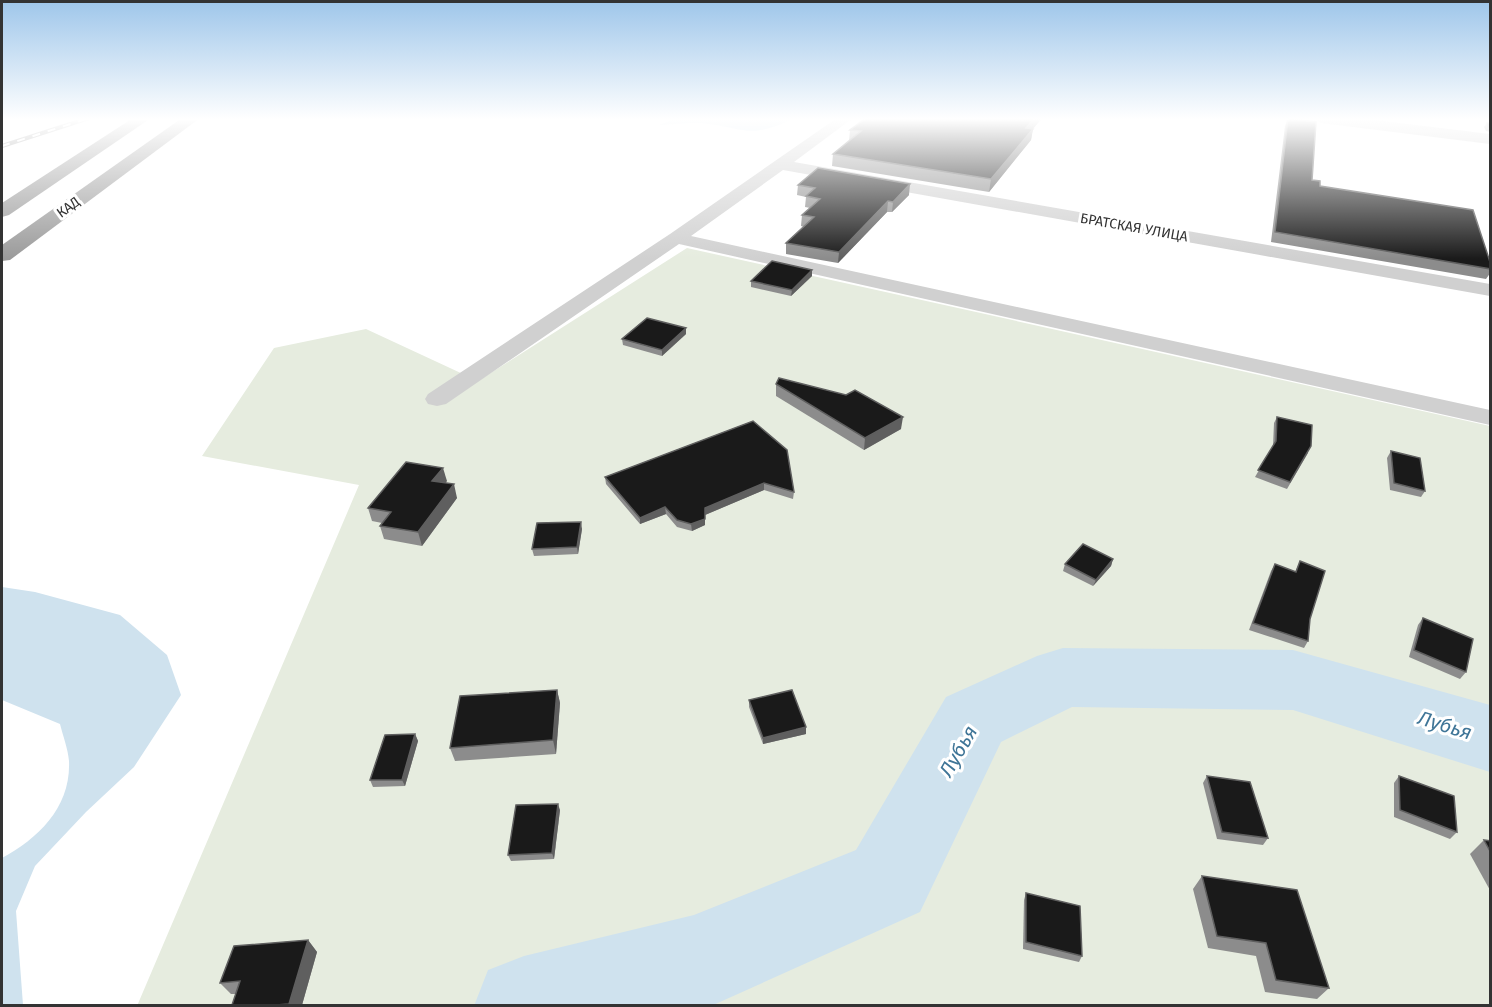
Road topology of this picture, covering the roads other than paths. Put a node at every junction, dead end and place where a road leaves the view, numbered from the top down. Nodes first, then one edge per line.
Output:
1 (72, 165) edge
2 (127, 165) edge
3 (777, 165) edge
4 (784, 165) edge
5 (2, 211) edge
6 (676, 238) junction
7 (2, 255) edge
8 (1491, 291) edge
9 (436, 399) dead end
10 (1491, 418) edge

1 - 5 highway
2 - 7 highway, КАД
3 - 6 street
4 - 8 street, БРАТСКАЯ УЛИЦА
6 - 9 street
6 - 10 street

